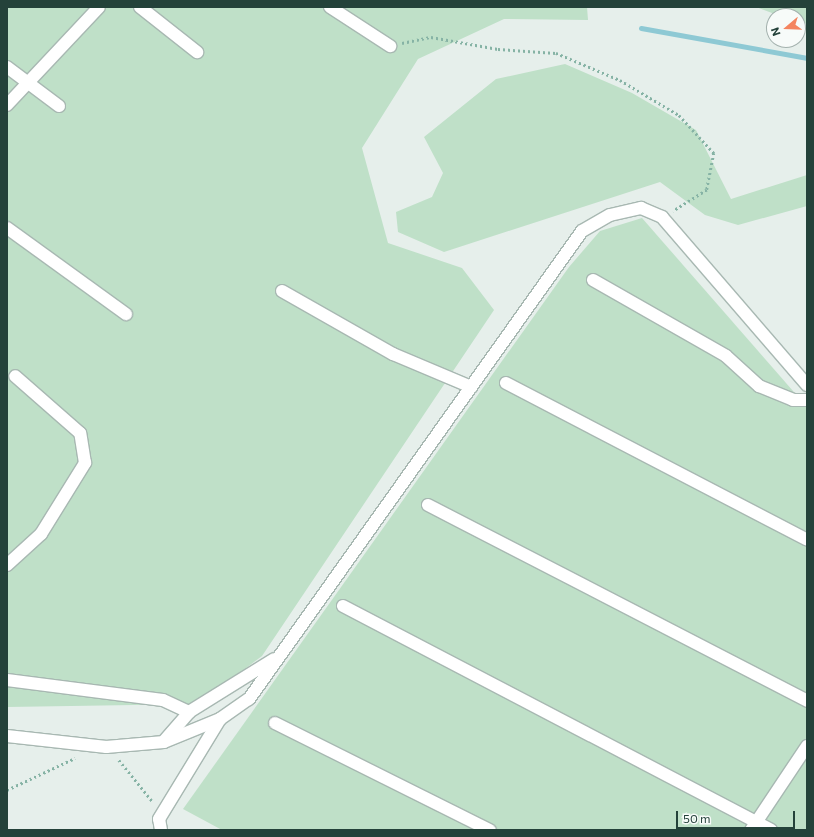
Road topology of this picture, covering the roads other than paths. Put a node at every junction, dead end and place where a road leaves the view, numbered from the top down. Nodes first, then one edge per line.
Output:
1 (99, 7) edge
2 (140, 7) edge
3 (330, 7) edge
4 (390, 46) road end
5 (197, 52) dead end
6 (7, 67) edge
7 (28, 83) junction
8 (7, 105) edge
9 (59, 106) dead end
10 (7, 228) edge
11 (594, 280) dead end
12 (282, 291) dead end
13 (126, 314) dead end
14 (15, 376) dead end
15 (506, 383) dead end
16 (807, 385) edge
17 (471, 388) junction
18 (807, 400) edge
19 (428, 505) dead end
20 (807, 540) edge
21 (12, 552) edge
22 (7, 565) edge
23 (343, 606) dead end
24 (279, 657) junction
25 (7, 680) edge
26 (807, 701) edge
27 (189, 712) junction
28 (220, 719) junction
29 (275, 723) dead end
30 (7, 736) edge
31 (164, 742) junction
32 (807, 746) edge
33 (160, 825) edge
34 (754, 826) edge
35 (490, 830) edge
36 (771, 830) edge

1 - 7 street
2 - 5 street
3 - 4 street
6 - 7 street
7 - 8 street
7 - 9 street
10 - 13 street
11 - 18 street
12 - 17 street
14 - 21 street
15 - 20 street
16 - 17 street
17 - 24 street
19 - 26 street
21 - 22 street
23 - 34 street
24 - 27 street
24 - 28 street
25 - 27 street
27 - 31 street
28 - 31 street
28 - 33 street
29 - 35 street
30 - 31 street
32 - 34 street
34 - 36 street

